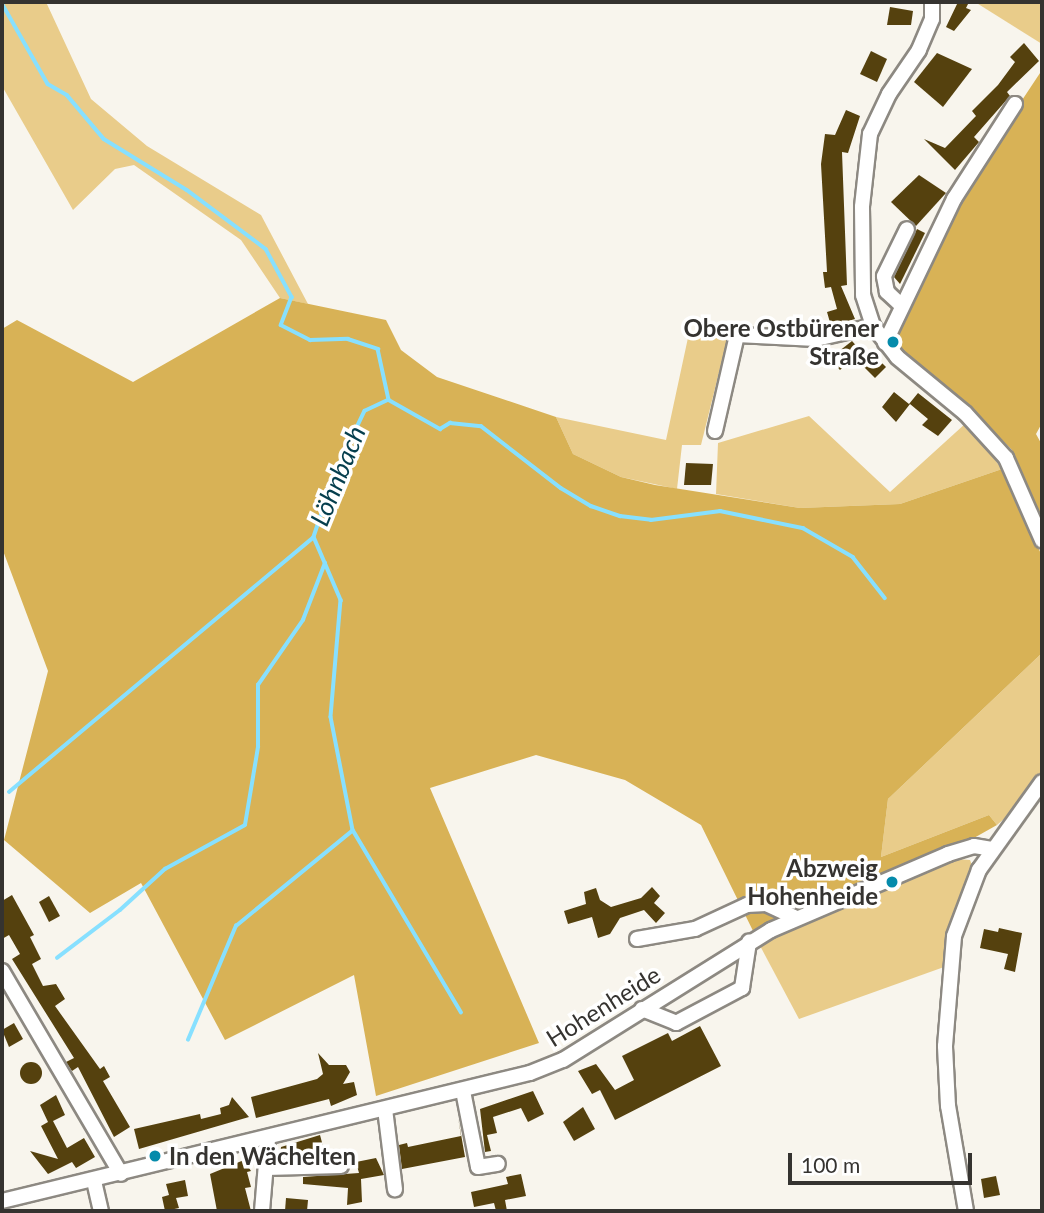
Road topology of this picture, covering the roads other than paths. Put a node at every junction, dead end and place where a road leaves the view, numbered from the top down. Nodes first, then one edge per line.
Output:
1 (933, 2) edge
2 (1016, 104) dead end
3 (907, 229) dead end
4 (902, 306) junction
5 (873, 326) junction
6 (885, 343) junction
7 (715, 431) dead end
8 (1042, 540) edge
9 (1042, 782) edge
10 (992, 849) junction
11 (796, 918) junction
12 (637, 939) dead end
13 (749, 942) junction
14 (2, 971) edge
15 (642, 1009) junction
16 (463, 1091) junction
17 (385, 1109) junction
18 (268, 1139) junction
19 (498, 1164) dead end
20 (341, 1166) dead end
21 (266, 1168) junction
22 (121, 1174) junction
23 (94, 1181) junction
24 (395, 1189) dead end
25 (2, 1201) edge
26 (101, 1211) edge
27 (262, 1211) edge
28 (966, 1211) edge

1 - 5 street
2 - 4 street
3 - 4 street
4 - 6 street
5 - 6 street
5 - 7 street
6 - 8 street
9 - 10 street
10 - 11 street, Hohenheide
10 - 28 street
11 - 12 street
11 - 13 street, Hohenheide
13 - 15 street, Hohenheide
13 - 15 street
14 - 22 street
15 - 16 street, Hohenheide
16 - 17 street, Hohenheide
16 - 19 street
17 - 18 street, Hohenheide
17 - 24 street
18 - 21 street
18 - 22 street, Hohenheide
20 - 21 street
21 - 27 street
22 - 23 street, Hohenheide
23 - 25 street, Hohenheide
23 - 26 street

